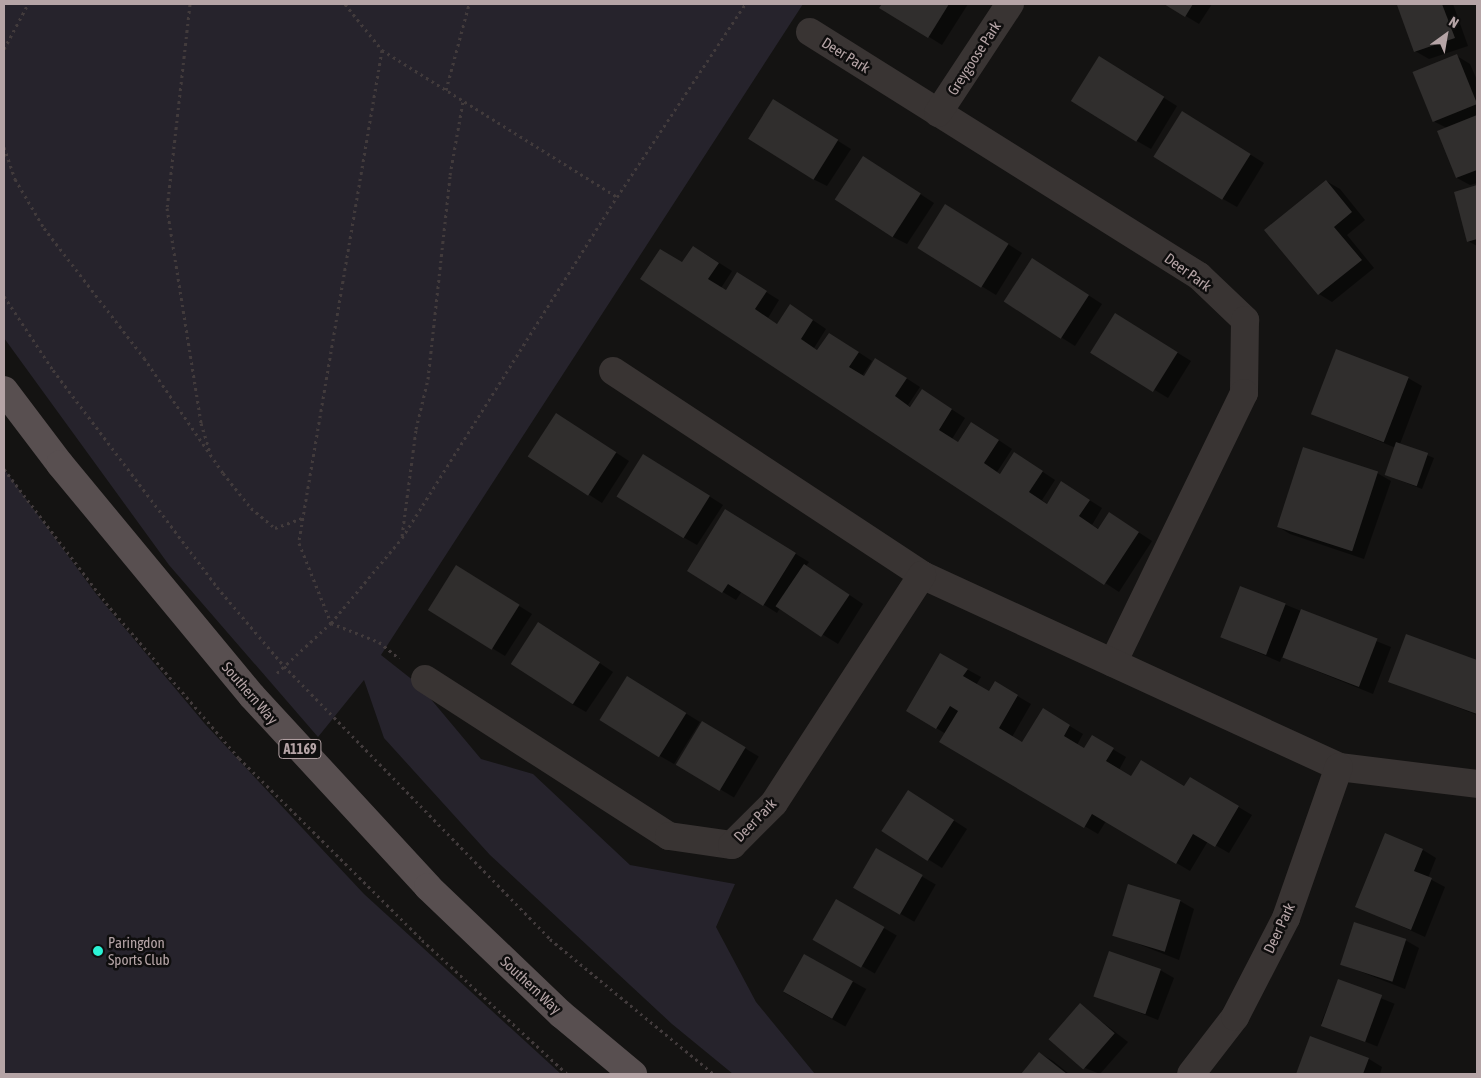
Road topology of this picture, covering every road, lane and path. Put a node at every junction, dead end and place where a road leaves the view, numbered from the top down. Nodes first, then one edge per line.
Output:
1 (28, 4) edge
2 (190, 4) edge
3 (345, 4) edge
4 (469, 4) edge
5 (745, 4) edge
6 (1010, 4) edge
7 (810, 32) dead end
8 (4, 49) edge
9 (382, 50) junction
10 (446, 90) junction
11 (463, 101) junction
12 (938, 113) junction
13 (4, 147) edge
14 (617, 198) junction
15 (4, 296) edge
16 (612, 371) dead end
17 (4, 390) edge
18 (211, 456) junction
19 (4, 469) edge
20 (303, 518) junction
21 (402, 538) junction
22 (922, 575) junction
23 (331, 623) junction
24 (1113, 663) junction
25 (284, 666) junction
26 (425, 679) joint
27 (1338, 767) junction
28 (1477, 784) edge
29 (567, 1074) edge
30 (633, 1074) edge
31 (714, 1074) edge
32 (1191, 1074) edge

1 - 8 path
2 - 18 path
3 - 9 path
4 - 10 path
5 - 14 path
6 - 12 street, Greygoose Park
7 - 12 street, Deer Park
9 - 10 path
9 - 20 path
10 - 11 path
11 - 14 path
11 - 21 path
12 - 24 street, Deer Park
13 - 18 path
14 - 21 path
15 - 25 path
16 - 22 street
17 - 30 main road, Southern Way / A1169
18 - 20 path
19 - 29 path
20 - 23 path
21 - 23 path
22 - 24 street
22 - 26 street, Deer Park
23 - 25 path
23 - 26 path
24 - 27 street
25 - 31 path
27 - 28 street
27 - 32 street, Deer Park

